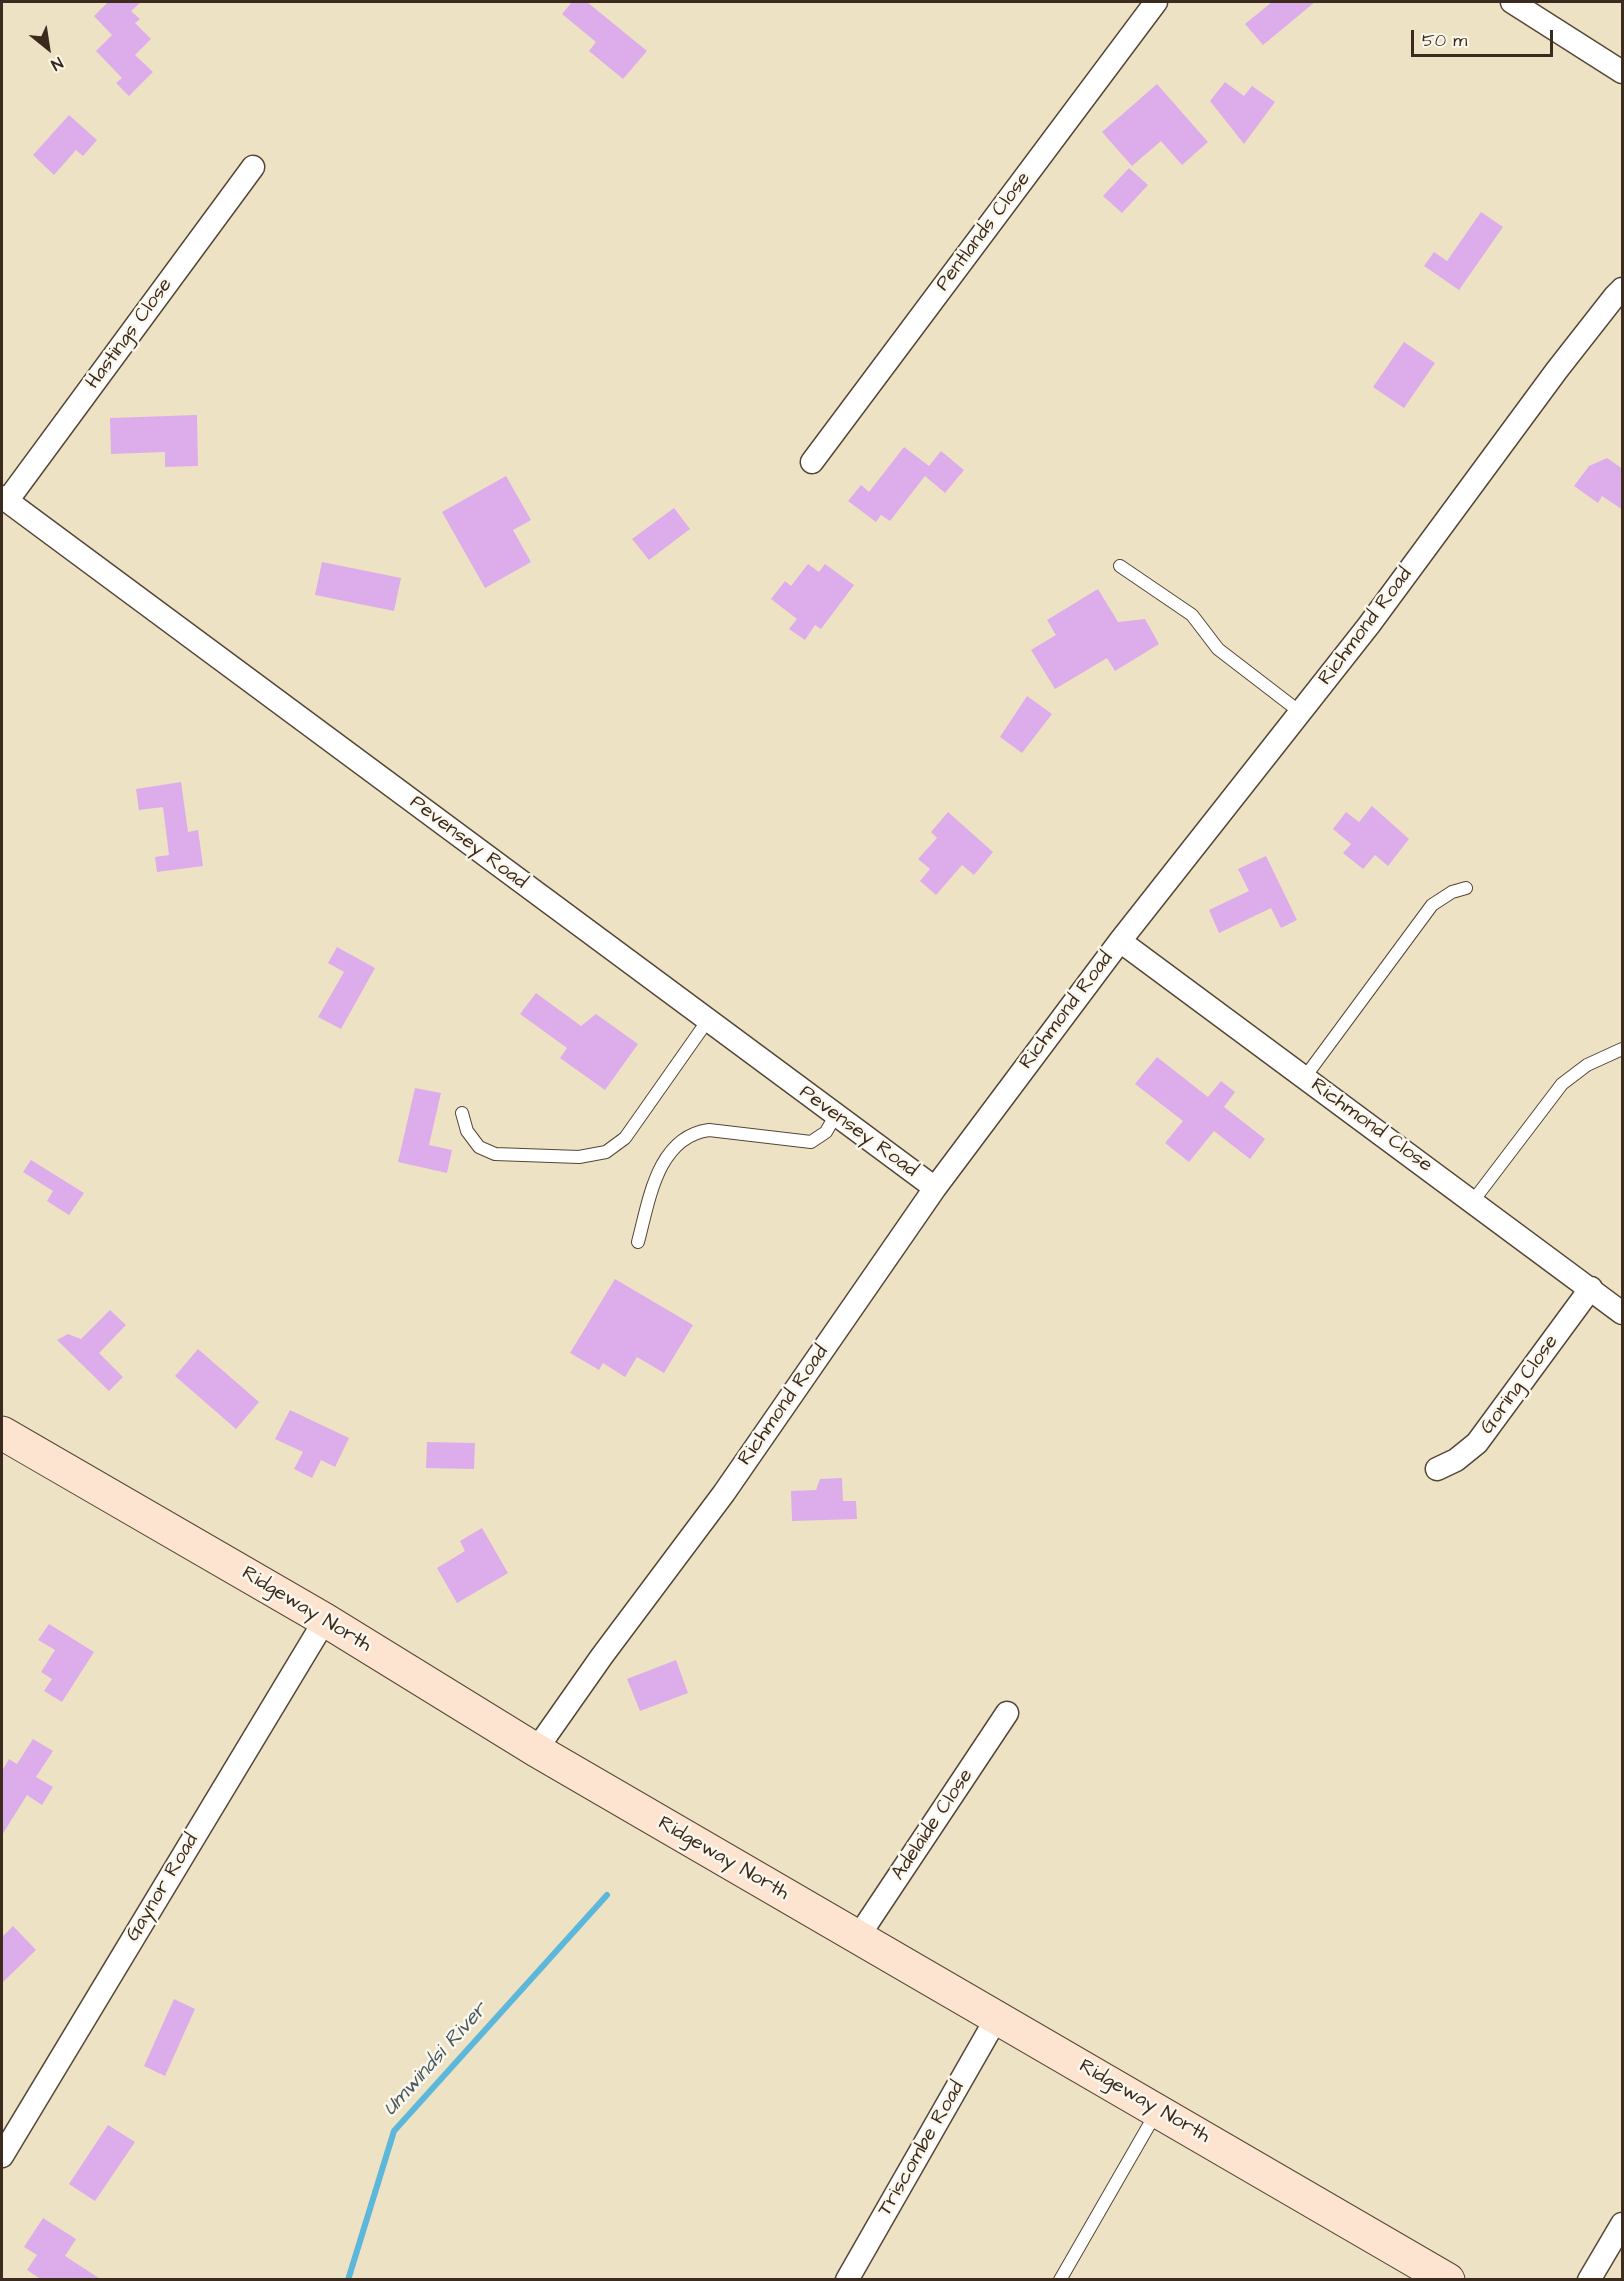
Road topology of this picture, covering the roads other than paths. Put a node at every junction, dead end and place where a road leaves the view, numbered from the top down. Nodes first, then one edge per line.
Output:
1 (1155, 2) edge
2 (1512, 2) edge
3 (1623, 72) edge
4 (253, 167) dead end
5 (1623, 289) edge
6 (812, 462) dead end
7 (4, 499) edge
8 (1120, 566) dead end
9 (1300, 712) junction
10 (1466, 888) dead end
11 (1120, 940) junction
12 (708, 1020) junction
13 (1623, 1049) edge
14 (1305, 1077) junction
15 (462, 1113) dead end
16 (835, 1116) junction
17 (935, 1188) junction
18 (1473, 1201) junction
19 (638, 1242) dead end
20 (1591, 1288) junction
21 (1623, 1313) edge
22 (2, 1433) edge
23 (1437, 1469) dead end
24 (325, 1620) junction
25 (1007, 1713) dead end
26 (536, 1750) junction
27 (858, 1937) junction
28 (996, 2019) junction
29 (1158, 2110) junction
30 (2, 2156) edge
31 (1623, 2224) edge
32 (847, 2280) edge
33 (1060, 2280) edge
34 (1448, 2280) edge
35 (1589, 2280) edge

1 - 6 street, Pentlands Close
2 - 3 street
4 - 7 street, Hastings Close
5 - 9 street, Richmond Road
7 - 12 street, Pevensey Road
8 - 9 lane
9 - 11 street, Richmond Road
10 - 14 lane
11 - 14 street, Richmond Close
11 - 17 street, Richmond Road
12 - 15 lane
12 - 16 street, Pevensey Road
13 - 18 lane
14 - 18 street, Richmond Close
16 - 17 street, Pevensey Road
16 - 19 lane
17 - 26 street, Richmond Road
18 - 20 street, Richmond Close
20 - 21 street, Richmond Close
20 - 23 street, Goring Close
22 - 24 street, Ridgeway North
24 - 26 street, Ridgeway North
24 - 30 street, Gaynor Road
25 - 27 street, Adelaide Close
26 - 27 street, Ridgeway North
27 - 28 street, Ridgeway North
28 - 29 street, Ridgeway North
28 - 32 street, Triscombe Road
29 - 33 lane
29 - 34 street, Ridgeway North
31 - 35 street

